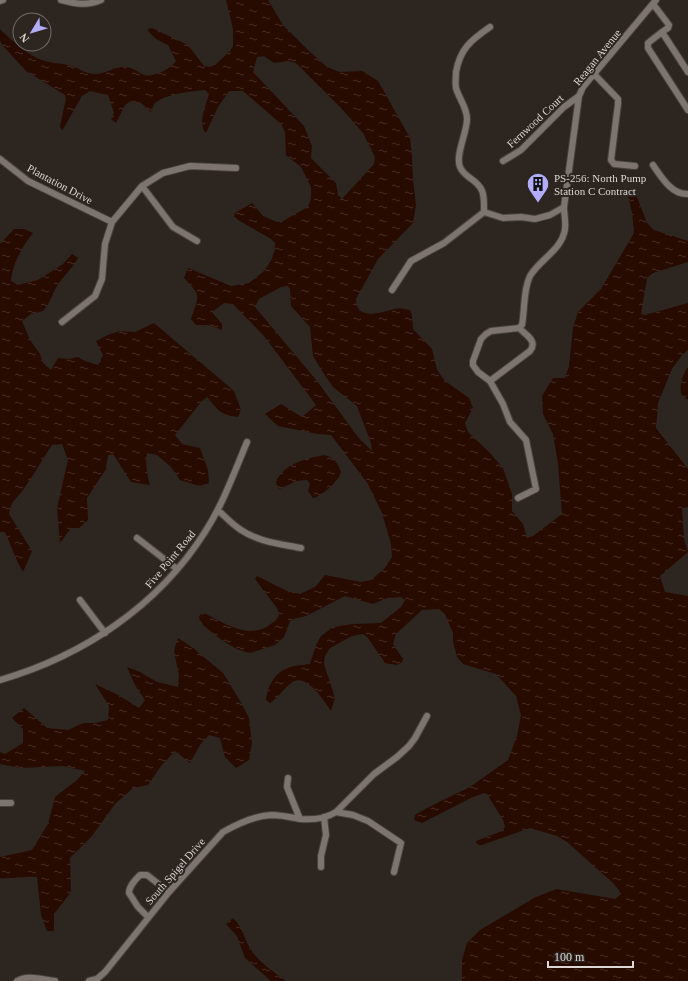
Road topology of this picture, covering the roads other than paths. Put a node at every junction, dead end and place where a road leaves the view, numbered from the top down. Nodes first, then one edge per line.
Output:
1 (3, 0) edge
2 (61, 0) edge
3 (101, 0) edge
4 (0, 1) edge
5 (655, 2) edge
6 (490, 27) dead end
7 (662, 32) junction
8 (688, 72) edge
9 (594, 74) junction
10 (579, 96) junction
11 (688, 110) edge
12 (0, 159) edge
13 (503, 161) dead end
14 (653, 165) dead end
15 (635, 166) dead end
16 (236, 168) dead end
17 (142, 186) junction
18 (688, 194) edge
19 (564, 207) junction
20 (484, 212) junction
21 (112, 222) junction
22 (197, 241) dead end
23 (392, 290) dead end
24 (62, 322) dead end
25 (519, 328) junction
26 (490, 381) junction
27 (247, 442) dead end
28 (518, 498) dead end
29 (218, 510) junction
30 (136, 538) dead end
31 (301, 548) dead end
32 (177, 569) junction
33 (80, 600) dead end
34 (105, 633) junction
35 (0, 680) edge
36 (427, 716) dead end
37 (288, 778) dead end
38 (0, 803) edge
39 (11, 803) dead end
40 (336, 812) junction
41 (324, 817) junction
42 (300, 819) junction
43 (321, 867) dead end
44 (394, 872) dead end
45 (169, 892) junction
46 (148, 917) junction
47 (100, 979) edge
48 (17, 981) edge
49 (55, 981) edge
50 (89, 981) edge

1 - 4 street
2 - 3 street
5 - 7 street
5 - 9 street, Reagan Avenue
6 - 20 street
7 - 8 street
7 - 11 street
9 - 10 street, Reagan Avenue
9 - 15 street
10 - 13 street, Fernwood Court
10 - 19 street, Reagan Avenue
12 - 21 street, Plantation Drive
14 - 18 street
16 - 17 street
17 - 21 street
17 - 22 street
19 - 20 street
19 - 25 street, Reagan Avenue
20 - 23 street
21 - 24 street
25 - 26 street
25 - 26 street
26 - 28 street
27 - 29 street, Five Point Road
29 - 31 street
29 - 32 street, Five Point Road
30 - 32 street
32 - 34 street, Five Point Road
33 - 34 street
34 - 35 street, Five Point Road
36 - 40 street, South Spigel Drive
37 - 42 street
38 - 39 street
40 - 41 street, South Spigel Drive
40 - 44 street
41 - 42 street, South Spigel Drive
41 - 43 street
42 - 45 street, South Spigel Drive
45 - 46 street, South Spigel Drive
45 - 46 street
46 - 47 street, South Spigel Drive
47 - 50 street, South Spigel Drive
48 - 49 street

